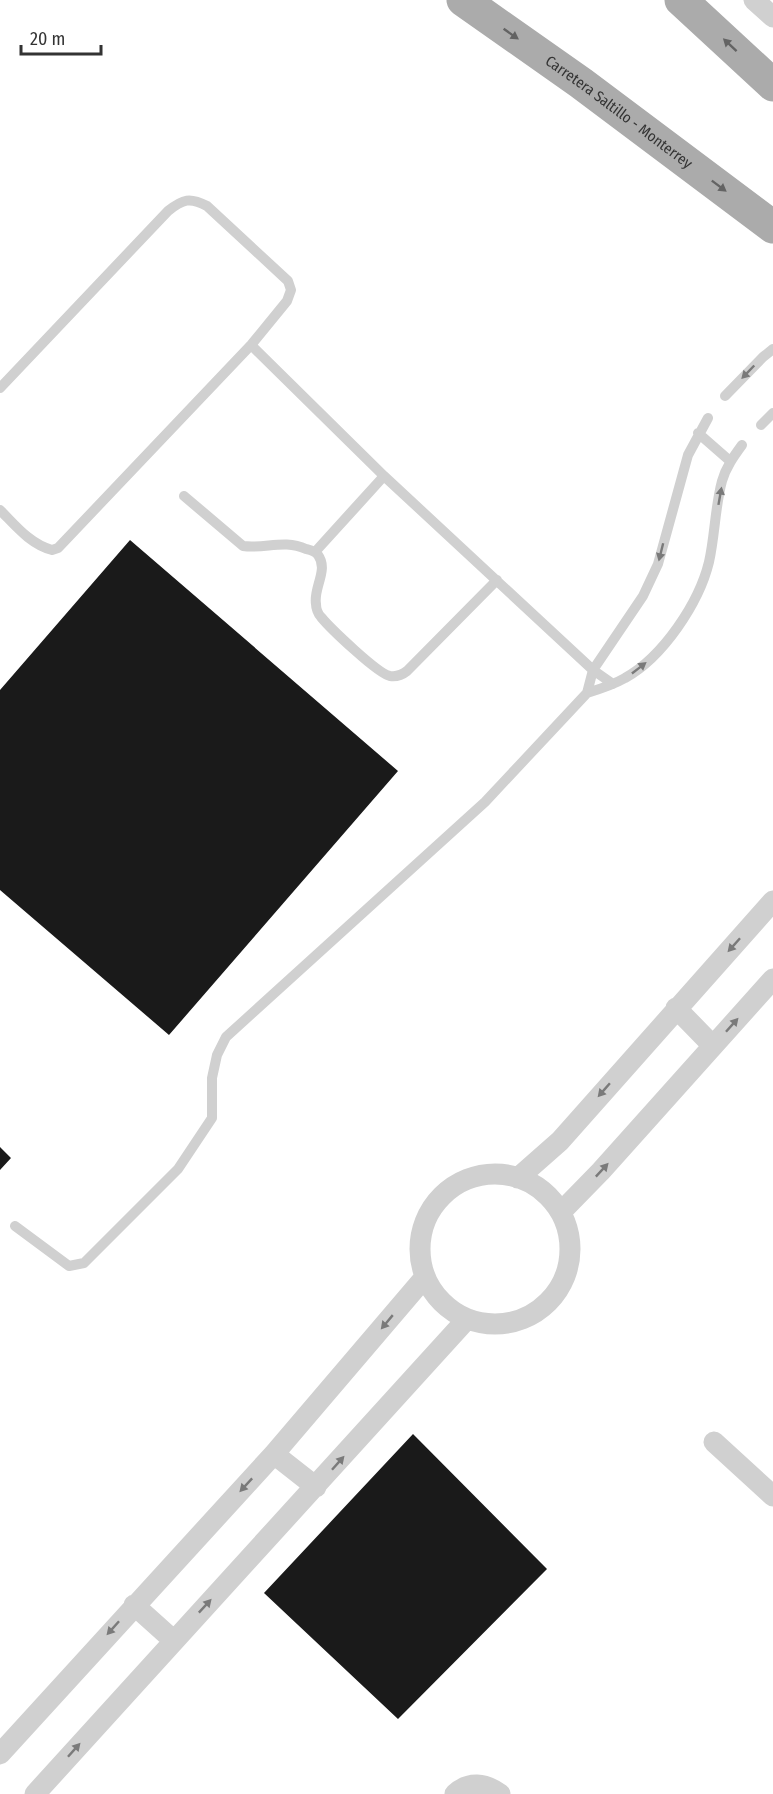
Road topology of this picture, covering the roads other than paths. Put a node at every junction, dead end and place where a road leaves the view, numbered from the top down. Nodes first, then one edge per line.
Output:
1 (463, 0) edge
2 (681, 0) edge
3 (754, 0) edge
4 (773, 17) edge
5 (773, 85) edge
6 (773, 226) edge
7 (251, 345) junction
8 (773, 349) edge
9 (0, 388) edge
10 (725, 396) dead end
11 (773, 413) edge
12 (708, 418) dead end
13 (761, 425) dead end
14 (698, 433) junction
15 (742, 445) dead end
16 (730, 461) junction
17 (384, 476) junction
18 (184, 496) dead end
19 (0, 510) edge
20 (315, 552) junction
21 (497, 580) junction
22 (594, 670) junction
23 (612, 684) junction
24 (587, 693) junction
25 (773, 901) edge
26 (773, 979) edge
27 (676, 1008) junction
28 (713, 1046) junction
29 (518, 1179) junction
30 (561, 1212) junction
31 (15, 1226) dead end
32 (425, 1277) junction
33 (467, 1319) junction
34 (714, 1442) dead end
35 (274, 1454) junction
36 (316, 1487) junction
37 (773, 1496) edge
38 (134, 1605) junction
39 (173, 1640) junction
40 (0, 1754) edge
41 (35, 1794) edge
42 (455, 1794) edge
43 (500, 1794) edge

1 -> 6 main road, Carretera Saltillo - Monterrey
5 -> 2 main road
3 - 4 street
7 - 9 lane
7 - 17 lane
7 - 19 lane
8 -> 10 lane
11 - 13 lane
12 - 14 lane
14 - 16 lane
14 -> 22 lane
15 - 16 lane
23 -> 16 lane
17 - 20 lane
17 - 21 lane
18 - 20 lane
20 - 21 lane
21 - 22 lane
22 - 23 lane
22 - 24 lane
23 - 24 lane
24 - 31 lane
25 -> 27 street
28 -> 26 street
27 - 28 street
27 -> 29 street
30 -> 28 street
29 - 30 street
29 - 32 street
30 - 33 street
32 - 33 street
32 -> 35 street
36 -> 33 street
34 - 37 street
35 - 36 street
35 -> 38 street
39 -> 36 street
38 - 39 street
38 -> 40 street
41 -> 39 street
42 - 43 street

